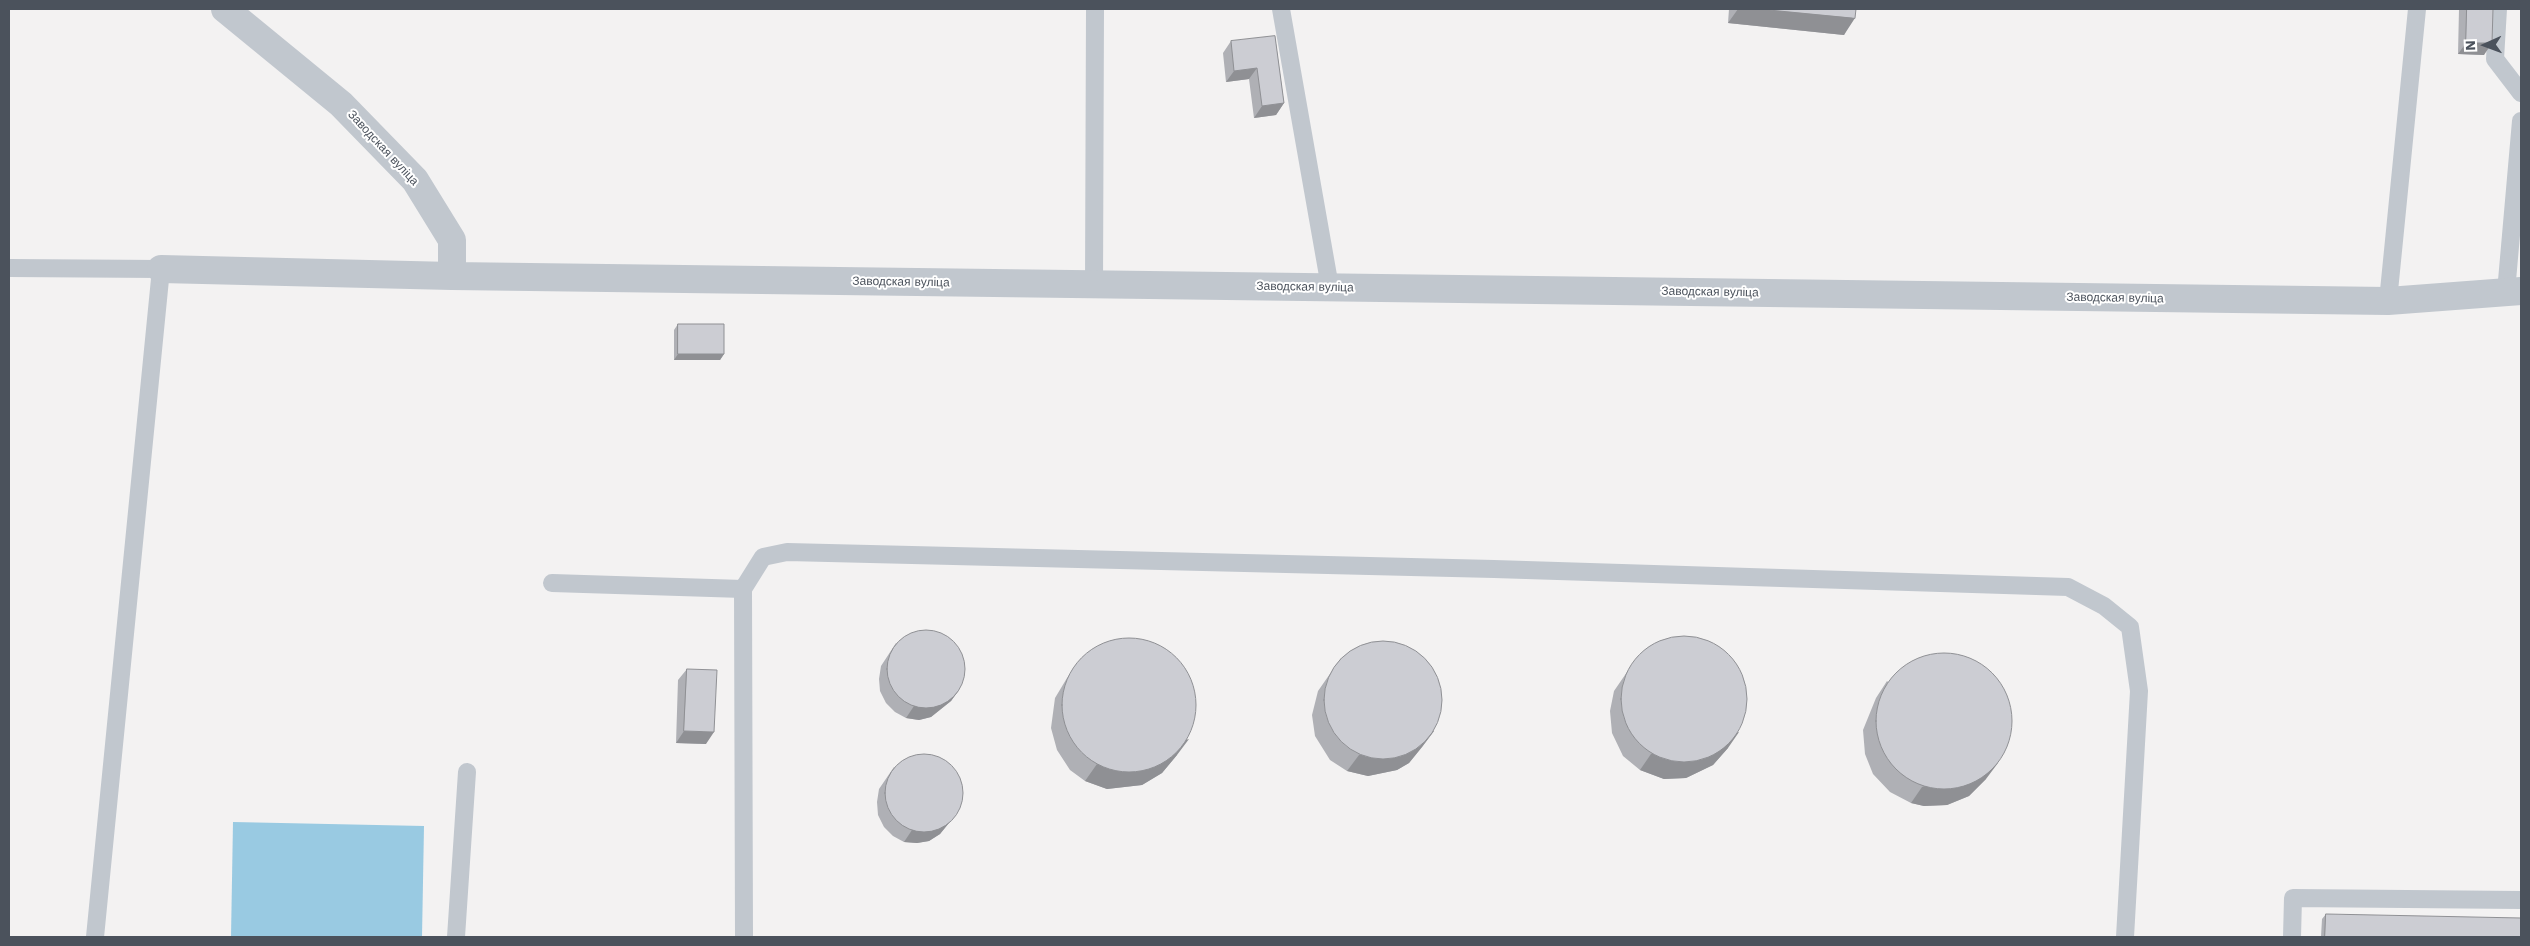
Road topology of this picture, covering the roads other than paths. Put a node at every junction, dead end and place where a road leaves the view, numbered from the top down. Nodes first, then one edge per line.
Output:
1 (225, 9) edge
2 (1095, 9) edge
3 (1281, 9) edge
4 (2417, 9) edge
5 (2498, 9) edge
6 (2521, 93) edge
7 (2521, 121) edge
8 (9, 268) edge
9 (161, 269) junction
10 (452, 276) junction
11 (1094, 285) junction
12 (1330, 287) junction
13 (2514, 292) edge
14 (2388, 301) junction
15 (552, 583) dead end
16 (743, 589) junction
17 (467, 772) dead end
18 (2521, 900) edge
19 (95, 937) edge
20 (456, 937) edge
21 (744, 937) edge
22 (2125, 937) edge
23 (2292, 937) edge

1 - 10 street, Заводская вуліца
2 - 11 lane
3 - 12 lane
4 - 14 lane
5 - 6 lane
7 - 13 lane
8 - 9 lane
9 - 10 street
9 - 19 lane
10 - 11 street, Заводская вуліца
11 - 12 street, Заводская вуліца
12 - 14 street, Заводская вуліца
13 - 14 street, Заводская вуліца
15 - 16 lane
16 - 21 lane
16 - 22 lane
17 - 20 lane
18 - 23 lane

